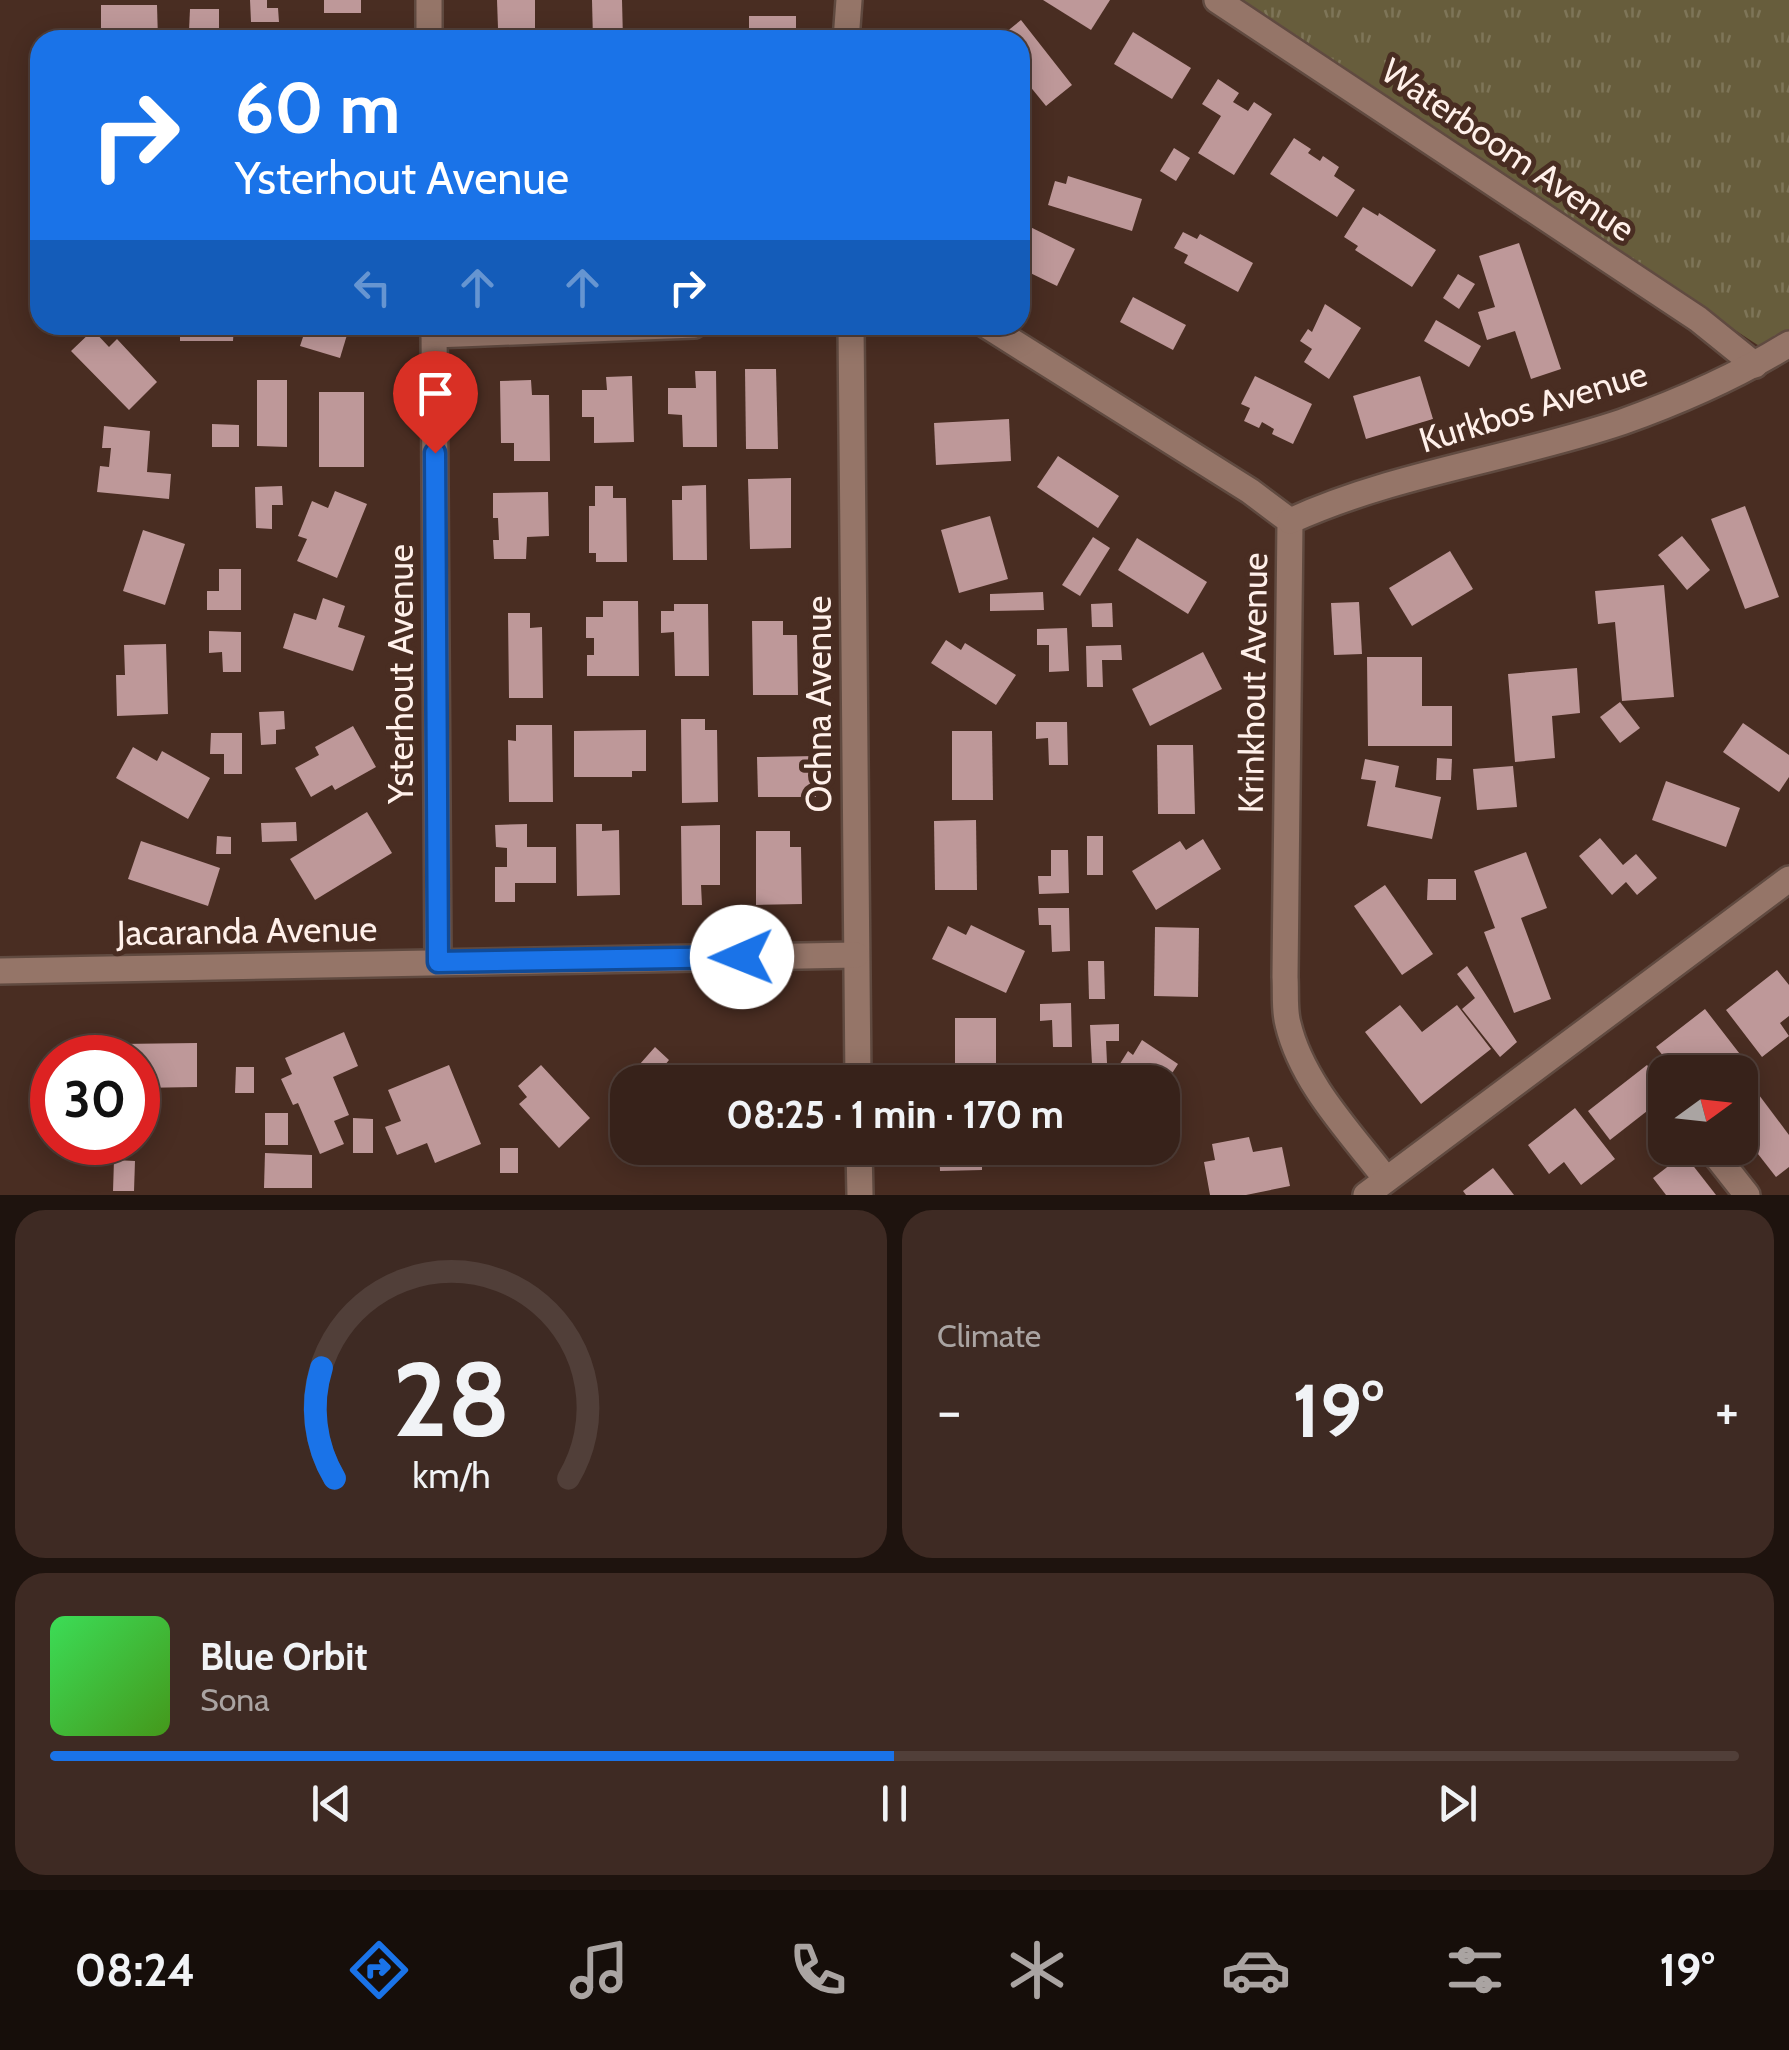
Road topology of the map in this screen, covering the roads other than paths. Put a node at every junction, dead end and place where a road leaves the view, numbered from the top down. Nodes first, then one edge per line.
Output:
1 (429, 0) edge
2 (849, 0) edge
3 (1217, 0) edge
4 (429, 30) edge
5 (847, 30) edge
6 (434, 335) edge
7 (850, 335) edge
8 (1002, 335) edge
9 (1789, 344) edge
10 (1755, 365) junction
11 (1290, 522) junction
12 (1789, 880) edge
13 (856, 955) junction
14 (438, 962) junction
15 (0, 971) edge
16 (858, 1065) edge
17 (859, 1165) edge
18 (1723, 1165) edge
19 (1376, 1187) edge
20 (860, 1195) edge
21 (1747, 1195) edge

1 - 4 street
2 - 5 street
3 - 10 street, Waterboom Avenue
6 - 14 street, Ysterhout Avenue
7 - 13 street, Ochna Avenue
8 - 11 street, Krinkhout Avenue
9 - 10 street, Kurkbos Avenue
10 - 11 street, Kurkbos Avenue
11 - 19 street, Krinkhout Avenue
12 - 19 street
13 - 14 street, Jacaranda Avenue
13 - 16 street, Ochna Avenue
14 - 15 street, Jacaranda Avenue
17 - 20 street
18 - 21 street

